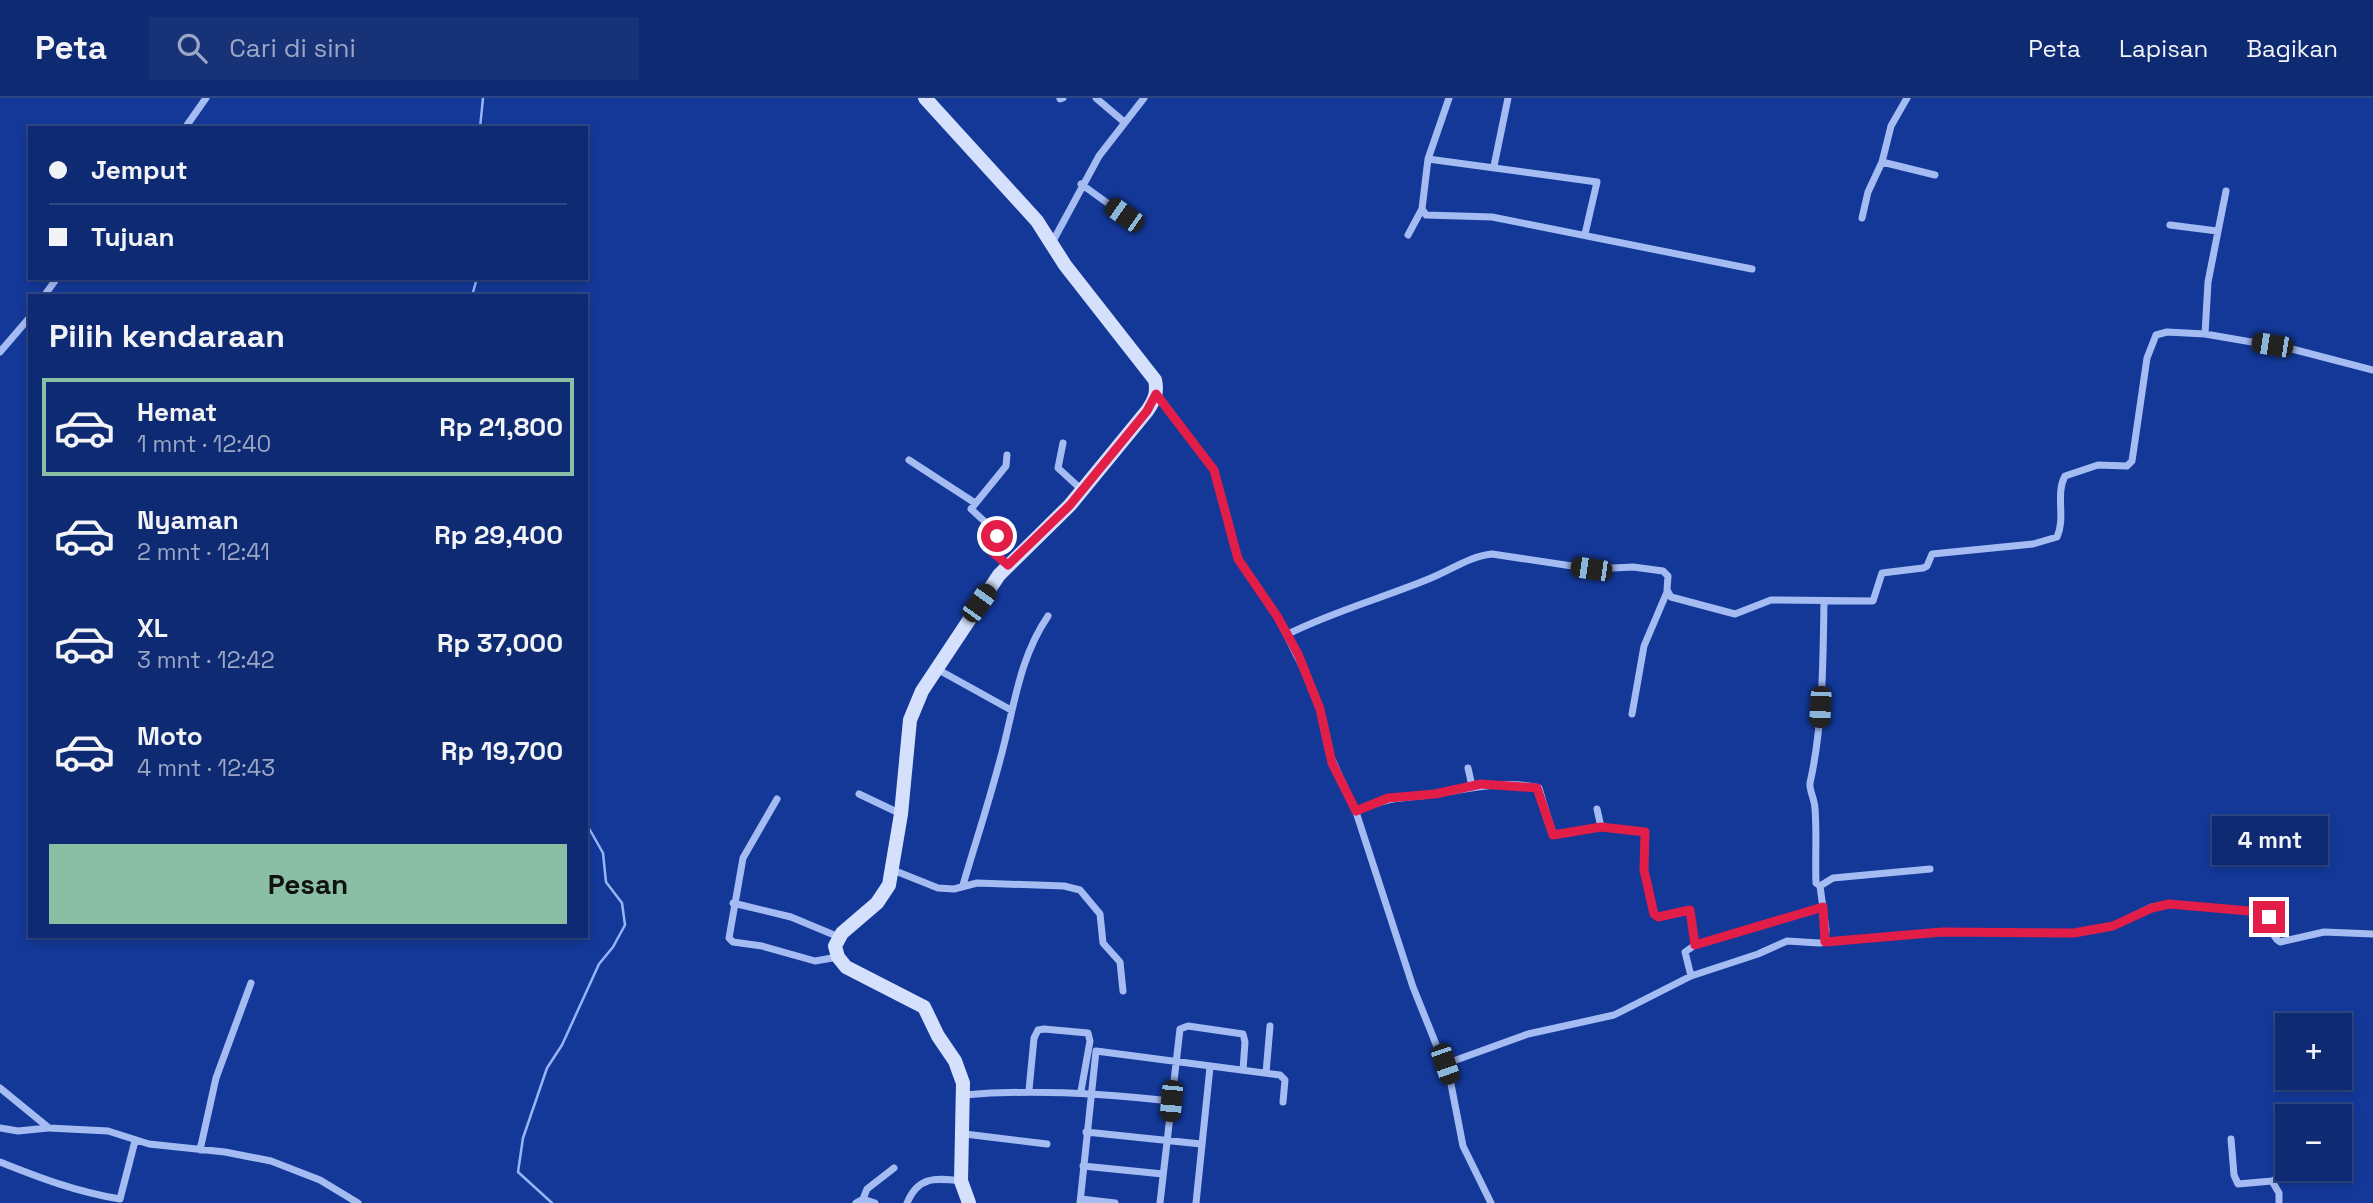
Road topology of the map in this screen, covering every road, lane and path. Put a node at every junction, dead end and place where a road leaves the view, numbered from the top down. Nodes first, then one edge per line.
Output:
1 (206, 98) edge
2 (925, 98) edge
3 (1096, 98) edge
4 (1144, 98) edge
5 (1449, 98) edge
6 (1508, 98) edge
7 (1907, 98) edge
8 (1123, 121) junction
9 (186, 126) edge
10 (1428, 159) junction
11 (1882, 162) junction
12 (1494, 166) junction
13 (1935, 175) dead end
14 (1081, 184) junction
15 (2226, 191) dead end
16 (1422, 209) junction
17 (1124, 215) dead end
18 (1862, 218) dead end
19 (2170, 225) dead end
20 (2217, 231) junction
21 (1585, 234) junction
22 (1408, 235) dead end
23 (1053, 241) junction
24 (1752, 269) dead end
25 (28, 319) edge
26 (2205, 334) junction
27 (0, 352) edge
28 (2373, 370) edge
29 (1156, 394) junction
30 (1063, 443) dead end
31 (1007, 454) dead end
32 (909, 460) dead end
33 (1083, 491) junction
34 (975, 503) junction
35 (1008, 565) junction
36 (1667, 592) junction
37 (1824, 602) junction
38 (1048, 616) dead end
39 (1287, 634) junction
40 (937, 669) junction
41 (1012, 710) junction
42 (1632, 714) dead end
43 (1468, 768) dead end
44 (1472, 786) junction
45 (859, 794) dead end
46 (777, 799) dead end
47 (1597, 809) dead end
48 (1356, 811) junction
49 (901, 814) junction
50 (1601, 827) junction
51 (1930, 869) dead end
52 (893, 870) junction
53 (963, 885) junction
54 (1820, 886) junction
55 (733, 903) junction
56 (1823, 907) junction
57 (2373, 934) edge
58 (839, 937) junction
59 (1825, 942) junction
60 (1695, 945) junction
61 (838, 957) junction
62 (1690, 976) junction
63 (251, 983) dead end
64 (1123, 991) dead end
65 (1270, 1026) dead end
66 (1092, 1051) junction
67 (1174, 1062) junction
68 (1445, 1064) junction
69 (1210, 1067) junction
70 (1243, 1070) junction
71 (1266, 1073) junction
72 (0, 1088) edge
73 (1029, 1090) junction
74 (1086, 1092) junction
75 (964, 1095) junction
76 (1171, 1101) junction
77 (1283, 1102) dead end
78 (0, 1128) edge
79 (49, 1128) junction
80 (1086, 1132) junction
81 (965, 1134) junction
82 (2231, 1139) dead end
83 (1168, 1140) junction
84 (135, 1141) junction
85 (1046, 1144) dead end
86 (1201, 1144) junction
87 (200, 1150) junction
88 (0, 1162) edge
89 (1083, 1166) junction
90 (894, 1168) dead end
91 (1163, 1174) junction
92 (2273, 1181) joint
93 (965, 1196) edge
94 (860, 1201) edge
95 (1080, 1201) edge
96 (358, 1203) edge
97 (875, 1203) edge
98 (906, 1203) edge
99 (1115, 1203) edge
100 (1160, 1203) edge
101 (1196, 1203) edge
102 (1491, 1203) edge
103 (2279, 1203) edge

1 - 9 street
2 - 23 street
3 - 8 street
4 - 8 street
5 - 10 street
6 - 12 street
7 - 11 street
8 - 14 street
10 - 12 street
10 - 16 street
11 - 13 street
11 - 18 street
12 - 21 street
14 - 17 street
14 - 23 street
15 - 20 street
16 - 21 street
16 - 22 street
19 - 20 street
20 - 26 street
21 - 24 street
23 - 29 street
25 - 27 street
26 - 28 street
26 - 37 street
29 - 33 street
29 - 39 street
30 - 33 street
31 - 34 street
32 - 34 street
33 - 35 street
34 - 35 street
35 - 40 street
36 - 37 street
36 - 39 street
36 - 42 street
37 - 54 street
38 - 41 street
39 - 48 street
40 - 41 street
40 - 49 street
41 - 53 street
43 - 44 street
44 - 48 street
44 - 50 street
45 - 49 street
46 - 55 street
47 - 50 street
48 - 68 street
49 - 52 street
50 - 60 street
51 - 54 street
52 - 53 street
52 - 58 street
53 - 64 street
54 - 56 street
55 - 58 street
55 - 61 street
56 - 59 street
56 - 60 street
57 - 59 street
58 - 61 street
59 - 62 street
60 - 62 street
61 - 75 street
62 - 68 street
63 - 87 street
65 - 71 street
66 - 67 street
66 - 73 street
66 - 74 street
67 - 69 street
67 - 70 street
67 - 76 street
68 - 102 street
69 - 70 street
69 - 86 street
70 - 71 street
71 - 77 street
72 - 79 street
73 - 74 street
73 - 75 street
74 - 76 street
74 - 80 street
75 - 81 street
76 - 83 street
78 - 79 street
79 - 84 street
80 - 83 street
80 - 89 street
81 - 85 street
81 - 93 street
82 - 92 street
83 - 86 street
83 - 91 street
84 - 87 street
84 - 88 street
86 - 101 street
87 - 96 street
89 - 91 street
89 - 95 street
90 - 94 street
91 - 100 street
92 - 103 street
93 - 98 street
94 - 97 street
95 - 99 street

